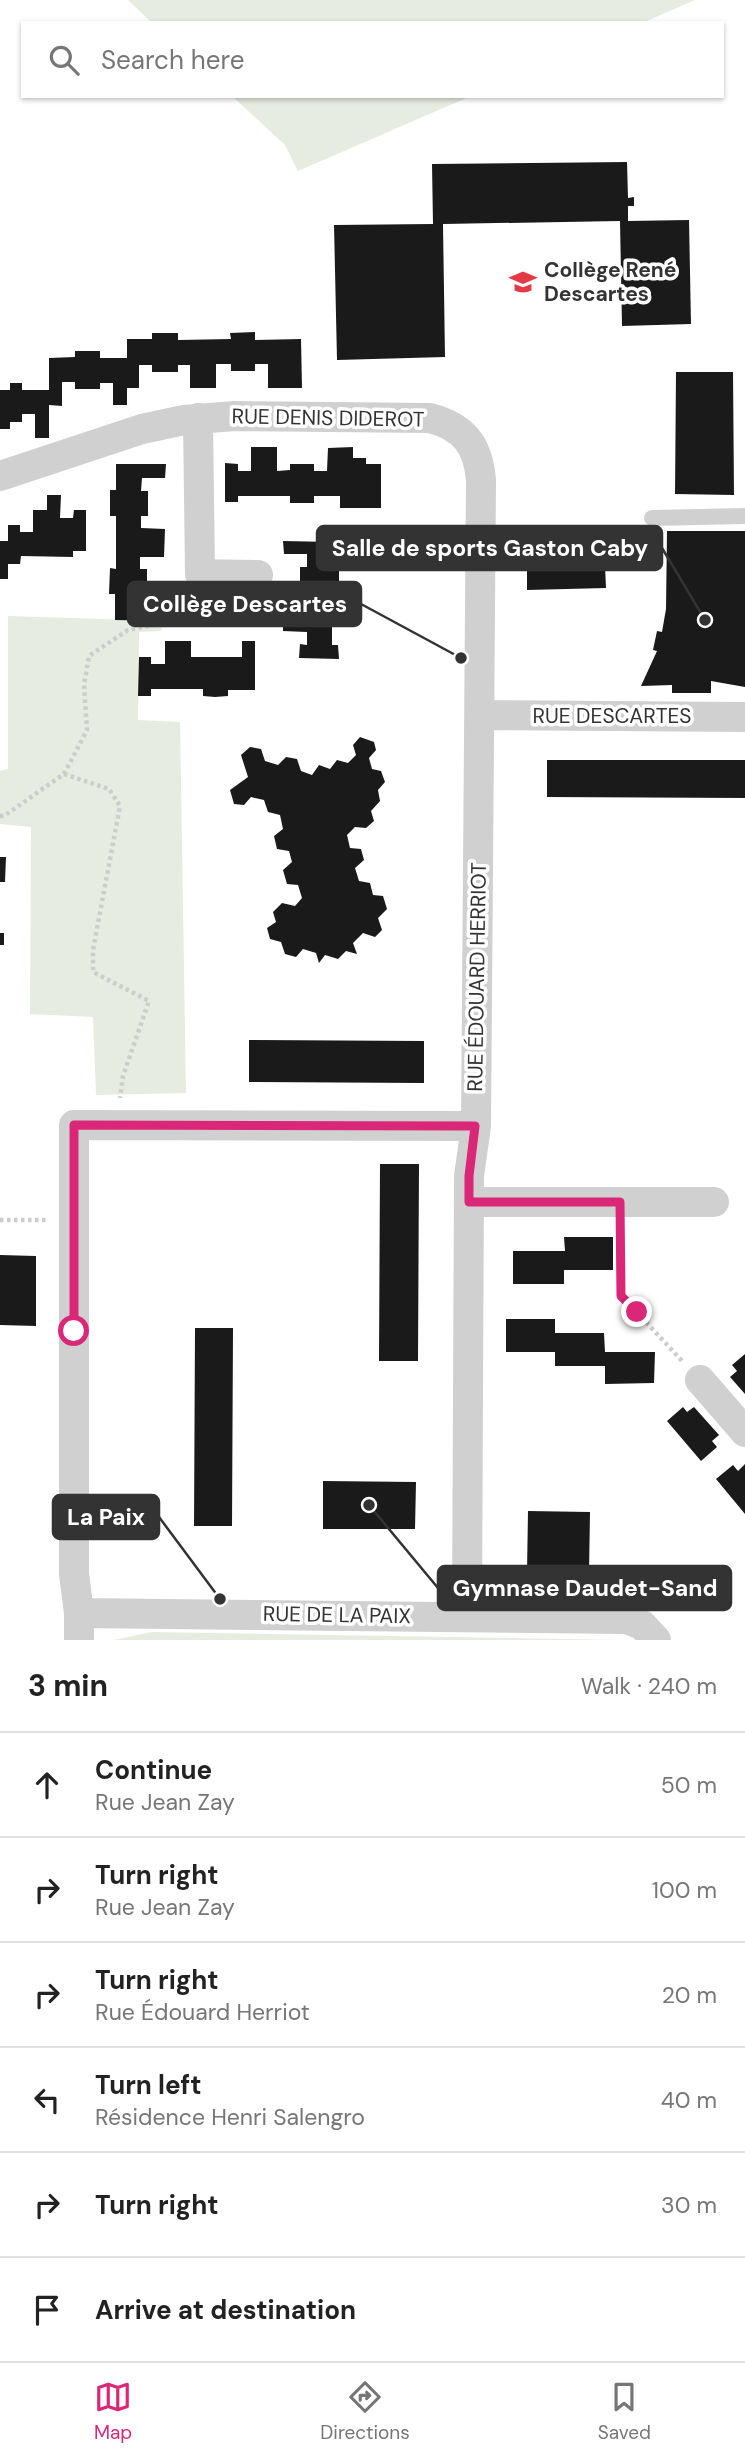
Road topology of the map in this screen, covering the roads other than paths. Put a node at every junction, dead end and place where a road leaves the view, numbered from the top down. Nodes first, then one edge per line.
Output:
1 (198, 418) junction
2 (0, 476) edge
3 (745, 516) edge
4 (652, 518) dead end
5 (258, 575) dead end
6 (480, 715) junction
7 (745, 716) edge
8 (475, 1126) junction
9 (469, 1202) junction
10 (714, 1202) dead end
11 (700, 1380) road end
12 (745, 1432) edge
13 (467, 1617) junction
14 (79, 1626) edge
15 (656, 1640) edge

1 - 2 street, RUE DENIS DIDEROT
1 - 5 street
1 - 6 street, RUE DENIS DIDEROT
3 - 4 lane
6 - 7 street, RUE DESCARTES
6 - 8 street, RUE ÉDOUARD HERRIOT
8 - 9 street, RUE ÉDOUARD HERRIOT
8 - 14 street
9 - 10 street
9 - 13 street, RUE ÉDOUARD HERRIOT
11 - 12 street
13 - 14 street, RUE DE LA PAIX
13 - 15 street, RUE DE LA PAIX

